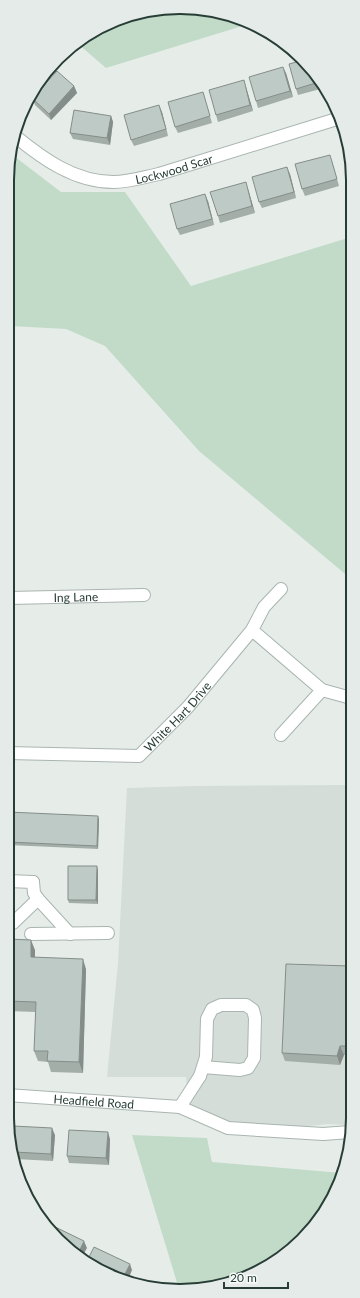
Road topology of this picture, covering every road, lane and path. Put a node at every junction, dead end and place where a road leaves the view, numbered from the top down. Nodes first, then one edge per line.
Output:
1 (334, 120) edge
2 (19, 139) edge
3 (281, 589) dead end
4 (144, 595) dead end
5 (14, 598) edge
6 (252, 630) junction
7 (322, 690) junction
8 (346, 697) edge
9 (281, 735) dead end
10 (14, 753) edge
11 (14, 881) edge
12 (38, 899) junction
13 (14, 922) edge
14 (31, 934) dead end
15 (70, 934) junction
16 (108, 934) dead end
17 (202, 1072) junction
18 (14, 1095) edge
19 (180, 1107) junction
20 (346, 1132) edge

1 - 2 street, Lockwood Scar
3 - 6 street, White Hart Drive
4 - 5 street, Ing Lane
6 - 7 street
6 - 10 street, White Hart Drive
7 - 8 street
7 - 9 street
11 - 12 street
12 - 13 street
12 - 15 street
14 - 15 street
15 - 16 street
17 - 17 street
17 - 19 street
18 - 19 street, Headfield Road
19 - 20 street, Headfield Road

